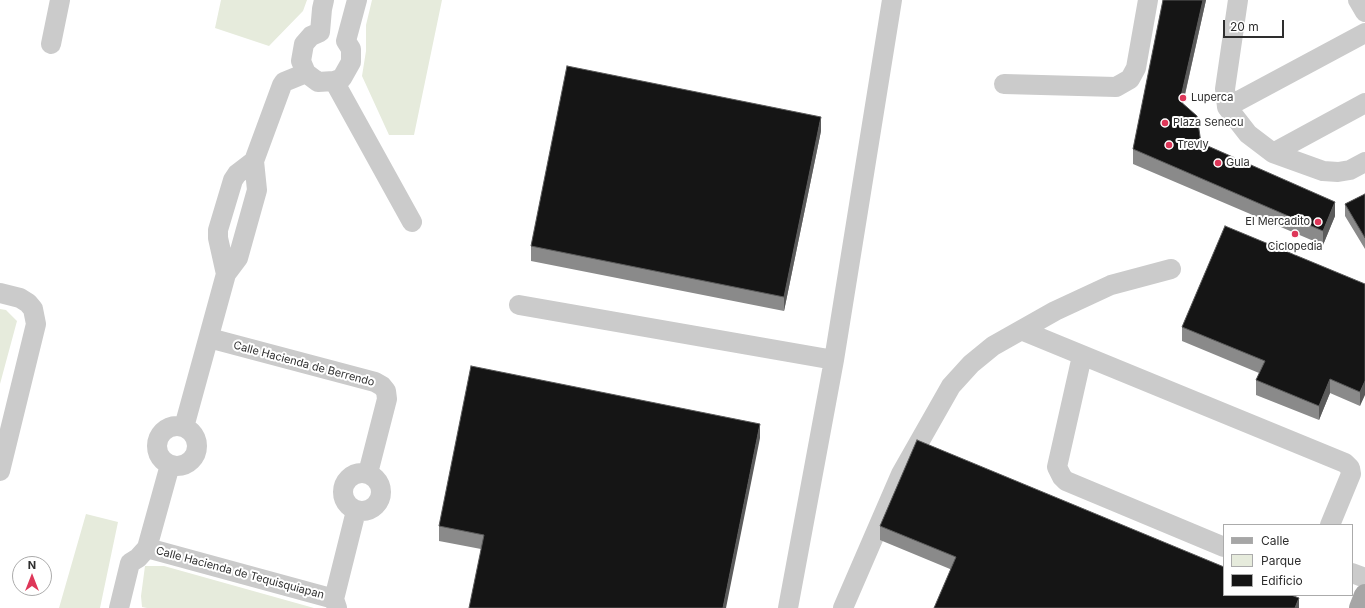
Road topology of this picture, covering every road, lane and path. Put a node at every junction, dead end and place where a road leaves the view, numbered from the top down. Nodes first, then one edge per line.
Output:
1 (60, 0) edge
2 (324, 0) edge
3 (357, 0) edge
4 (892, 0) edge
5 (1148, 0) edge
6 (1238, 0) edge
7 (1358, 0) edge
8 (1365, 12) edge
9 (320, 32) junction
10 (1365, 33) edge
11 (346, 41) junction
12 (51, 44) dead end
13 (306, 73) junction
14 (334, 81) junction
15 (1004, 84) dead end
16 (1365, 104) edge
17 (1227, 107) junction
18 (1273, 153) junction
19 (254, 161) junction
20 (1365, 162) edge
21 (412, 222) dead end
22 (1171, 269) dead end
23 (226, 274) junction
24 (0, 293) edge
25 (518, 305) dead end
26 (1021, 330) junction
27 (209, 338) junction
28 (1082, 356) junction
29 (834, 360) junction
30 (184, 427) junction
31 (170, 465) junction
32 (0, 471) edge
33 (368, 473) junction
34 (356, 510) junction
35 (1330, 524) edge
36 (1223, 547) edge
37 (147, 548) junction
38 (1353, 573) edge
39 (1365, 578) edge
40 (1365, 595) edge
41 (335, 604) edge
42 (118, 608) edge
43 (788, 608) edge
44 (843, 608) edge
45 (1360, 608) edge

1 - 12 street
2 - 9 street
3 - 11 street
4 - 29 street
5 - 15 street
6 - 17 street
7 - 8 street
9 - 11 street
9 - 13 street
10 - 17 street
11 - 14 street
13 - 14 street
13 - 19 street
14 - 21 street
16 - 18 street
17 - 18 street
18 - 20 street
19 - 23 street
19 - 23 street
22 - 26 street
23 - 27 street
24 - 32 street
25 - 29 street
26 - 28 street
26 - 44 street
27 - 30 street
27 - 33 street, Calle Hacienda de Berrendo
28 - 35 street
28 - 36 street
29 - 43 street
30 - 31 street
30 - 31 street
31 - 37 street
33 - 34 street
33 - 34 street
34 - 41 street
37 - 41 street, Calle Hacienda de Tequisquiapan
37 - 42 street
38 - 39 street
40 - 45 main road

